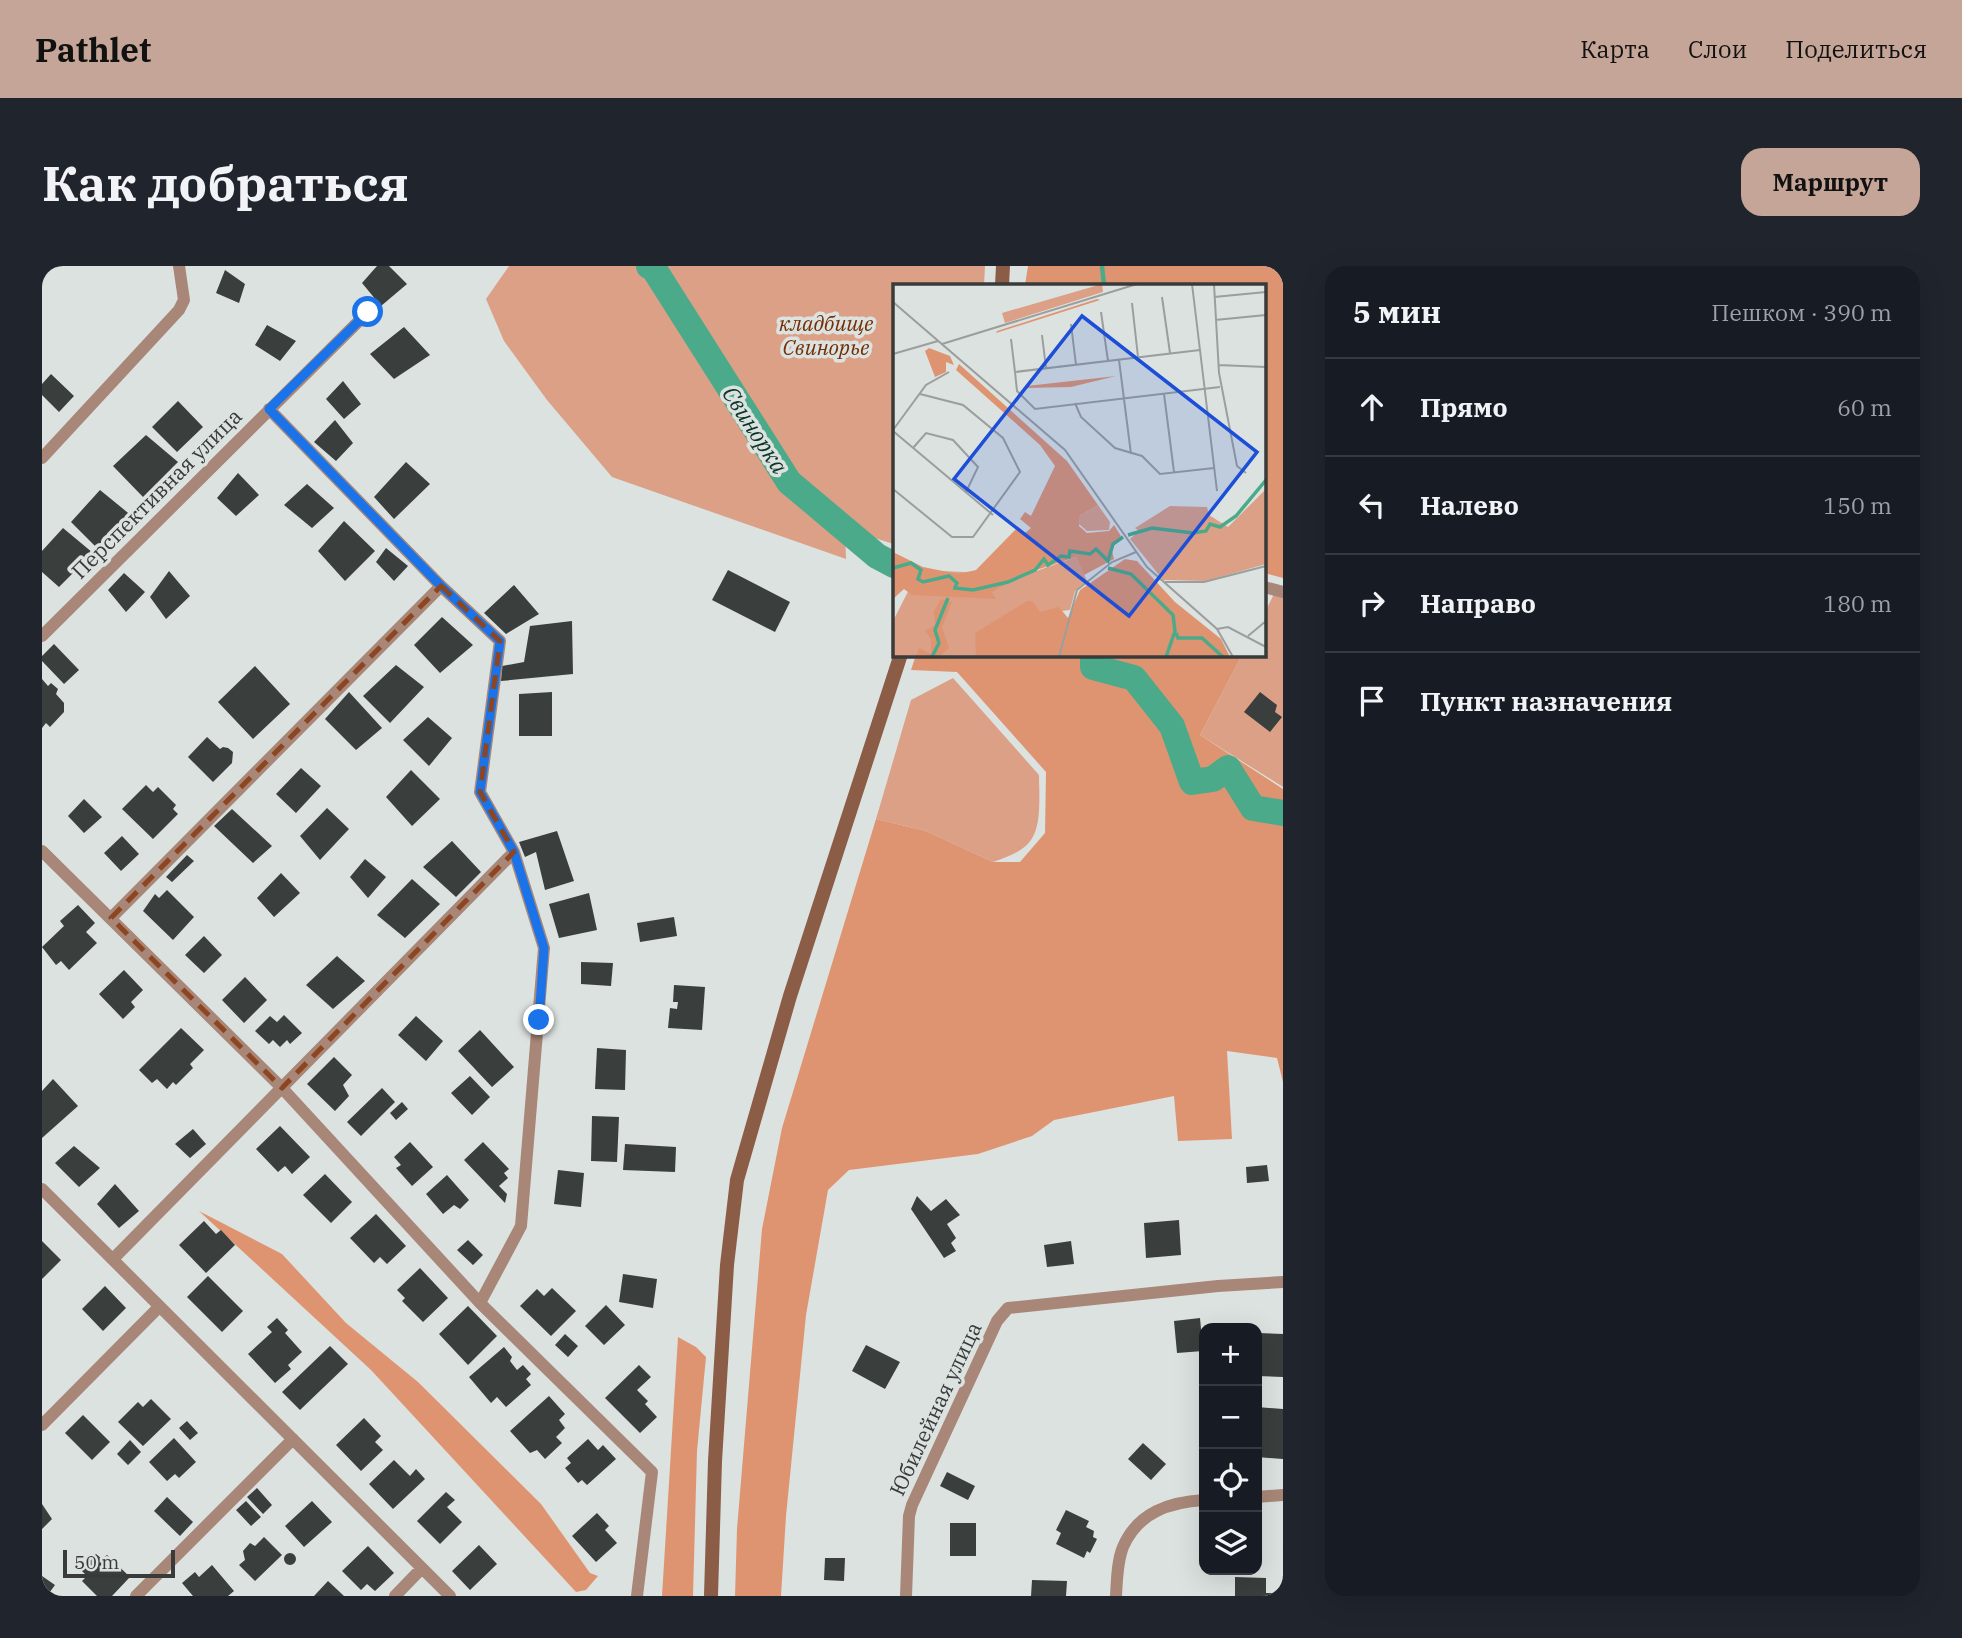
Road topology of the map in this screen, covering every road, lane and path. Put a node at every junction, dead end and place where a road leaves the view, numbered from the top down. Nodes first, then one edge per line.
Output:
1 (179, 266) edge
2 (1003, 266) edge
3 (1002, 284) edge
4 (368, 312) dead end
5 (269, 409) junction
6 (42, 458) edge
7 (441, 586) junction
8 (1266, 588) edge
9 (1283, 592) edge
10 (42, 636) edge
11 (900, 656) edge
12 (42, 851) edge
13 (514, 852) junction
14 (111, 918) junction
15 (282, 1088) junction
16 (42, 1189) edge
17 (113, 1259) junction
18 (1283, 1282) edge
19 (480, 1303) junction
20 (159, 1307) junction
21 (42, 1425) edge
22 (293, 1439) junction
23 (1283, 1495) edge
24 (1262, 1497) edge
25 (1199, 1501) edge
26 (422, 1568) junction
27 (136, 1596) edge
28 (395, 1596) edge
29 (450, 1596) edge
30 (638, 1596) edge
31 (711, 1596) edge
32 (906, 1596) edge
33 (1116, 1596) edge

1 - 6 street
2 - 3 main road
4 - 5 street, Перспективная улица
5 - 7 street
5 - 10 street, Перспективная улица
7 - 13 street
7 - 14 street
8 - 9 street
11 - 31 main road
12 - 14 street
13 - 15 street
13 - 19 street
14 - 15 street
15 - 17 street
15 - 19 street
16 - 17 street
17 - 20 street
18 - 32 street, Юбилейная улица
19 - 30 street
20 - 21 street
20 - 22 street
22 - 26 street
22 - 27 street
23 - 24 street
25 - 33 street
26 - 28 street
26 - 29 street

